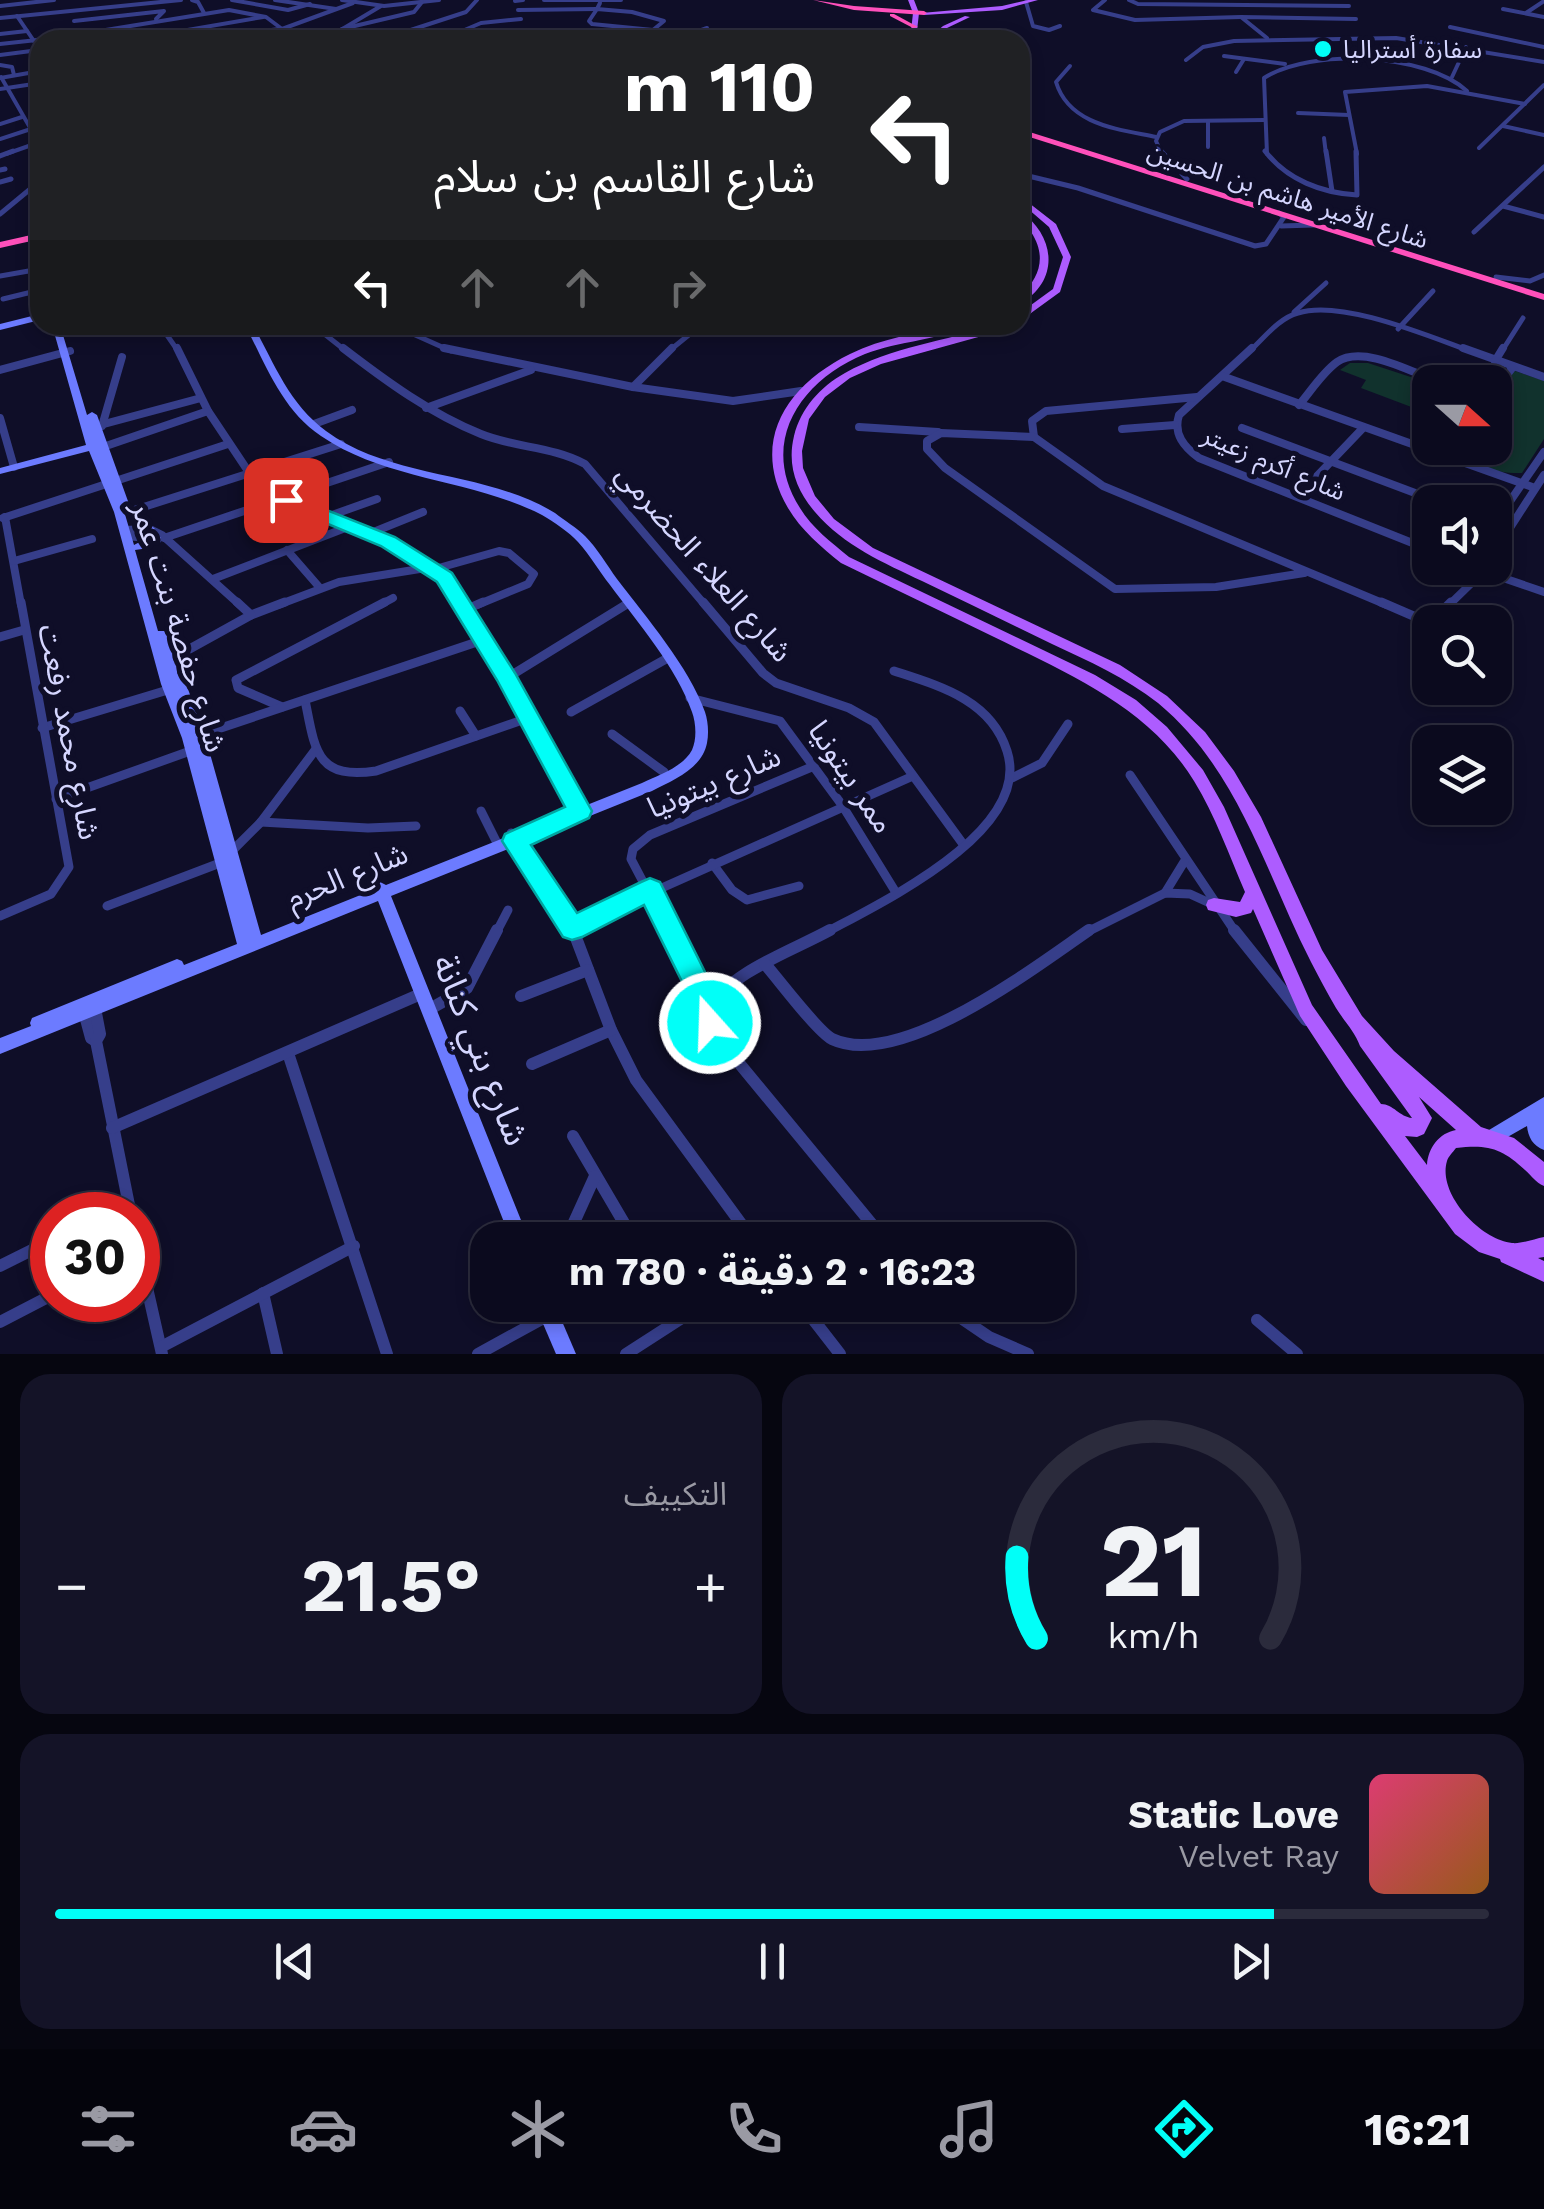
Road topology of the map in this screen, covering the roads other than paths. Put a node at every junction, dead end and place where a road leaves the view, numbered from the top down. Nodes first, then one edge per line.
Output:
1 (54, 0) edge
2 (161, 0) edge
3 (181, 0) edge
4 (232, 0) edge
5 (274, 0) edge
6 (342, 0) edge
7 (438, 0) edge
8 (478, 0) edge
9 (523, 0) edge
10 (544, 0) edge
11 (622, 0) edge
12 (816, 0) edge
13 (834, 0) edge
14 (898, 0) edge
15 (911, 0) edge
16 (1016, 0) edge
17 (1035, 0) edge
18 (1106, 0) edge
19 (1129, 0) edge
20 (196, 1) edge
21 (515, 1) edge
22 (584, 1) edge
23 (1208, 1) edge
24 (1544, 1) edge
25 (16, 2) edge
26 (356, 2) edge
27 (422, 2) edge
28 (1026, 2) edge
29 (600, 3) junction
30 (124, 4) junction
31 (310, 4) junction
32 (0, 6) edge
33 (381, 6) junction
34 (852, 6) junction
35 (1349, 6) dead end
36 (921, 8) edge
37 (1002, 8) junction
38 (1503, 9) dead end
39 (63, 10) junction
40 (336, 10) junction
41 (518, 10) junction
42 (594, 11) junction
43 (204, 13) junction
44 (1526, 13) junction
45 (20, 16) junction
46 (266, 17) junction
47 (1242, 17) junction
48 (1544, 17) edge
49 (0, 18) edge
50 (520, 19) junction
51 (1356, 19) dead end
52 (74, 22) junction
53 (153, 22) junction
54 (209, 26) junction
55 (1060, 26) dead end
56 (1450, 26) dead end
57 (916, 27) junction
58 (706, 28) dead end
59 (282, 29) junction
60 (342, 29) joint
61 (77, 30) edge
62 (111, 30) edge
63 (158, 30) edge
64 (184, 30) edge
65 (213, 30) edge
66 (275, 30) edge
67 (411, 30) edge
68 (464, 30) edge
69 (526, 30) edge
70 (701, 30) edge
71 (915, 30) edge
72 (942, 30) edge
73 (27, 31) junction
74 (1507, 32) dead end
75 (30, 33) edge
76 (0, 34) edge
77 (1269, 38) junction
78 (1500, 38) junction
79 (30, 41) edge
80 (0, 44) edge
81 (1544, 46) edge
82 (1464, 47) junction
83 (30, 51) edge
84 (0, 54) edge
85 (1224, 56) dead end
86 (1244, 59) junction
87 (1186, 60) dead end
88 (1544, 64) edge
89 (0, 65) edge
90 (1070, 66) dead end
91 (1293, 66) junction
92 (1236, 72) dead end
93 (30, 73) edge
94 (14, 76) junction
95 (1452, 77) junction
96 (1, 78) edge
97 (30, 84) edge
98 (1544, 85) edge
99 (2, 89) edge
100 (1468, 91) junction
101 (11, 100) junction
102 (0, 102) edge
103 (1525, 104) junction
104 (1298, 113) dead end
105 (1348, 115) junction
106 (22, 118) junction
107 (1264, 120) junction
108 (1208, 122) junction
109 (1506, 123) junction
110 (0, 124) edge
111 (30, 129) joint
112 (1523, 130) junction
113 (1030, 132) edge
114 (1030, 132) edge
115 (1497, 132) junction
116 (1544, 135) edge
117 (1156, 137) junction
118 (0, 138) edge
119 (1324, 138) dead end
120 (1030, 144) edge
121 (1208, 146) dead end
122 (30, 147) edge
123 (1480, 148) dead end
124 (0, 156) edge
125 (1098, 156) junction
126 (1544, 166) edge
127 (1171, 171) junction
128 (1030, 176) edge
129 (11, 179) dead end
130 (0, 182) edge
131 (30, 189) edge
132 (1332, 191) junction
133 (1030, 206) edge
134 (1502, 206) junction
135 (1279, 213) junction
136 (0, 214) edge
137 (1544, 217) edge
138 (1030, 225) edge
139 (1314, 225) junction
140 (1281, 226) junction
141 (1474, 232) dead end
142 (30, 237) edge
143 (0, 243) edge
144 (30, 272) edge
145 (0, 276) edge
146 (1496, 276) junction
147 (1544, 278) edge
148 (1326, 283) dead end
149 (30, 292) edge
150 (1030, 292) edge
151 (1433, 292) dead end
152 (1310, 294) junction
153 (1544, 294) edge
154 (3, 298) dead end
155 (1030, 310) edge
156 (1347, 313) junction
157 (1292, 314) junction
158 (1523, 318) dead end
159 (30, 321) edge
160 (2, 328) edge
161 (1398, 329) junction
162 (60, 335) edge
163 (65, 335) edge
164 (167, 335) edge
165 (254, 335) edge
166 (326, 335) edge
167 (415, 335) edge
168 (689, 335) edge
169 (929, 335) edge
170 (971, 335) edge
171 (67, 352) junction
172 (122, 356) dead end
173 (1495, 361) junction
174 (1506, 365) edge
175 (1512, 367) edge
176 (534, 369) junction
177 (0, 370) edge
178 (1412, 373) edge
179 (1222, 376) junction
180 (1544, 376) edge
181 (633, 388) junction
182 (801, 391) junction
183 (1198, 397) junction
184 (200, 398) junction
185 (1298, 405) junction
186 (352, 410) dead end
187 (431, 411) junction
188 (208, 412) junction
189 (0, 418) edge
190 (314, 424) junction
191 (1175, 426) junction
192 (859, 427) dead end
193 (1, 428) edge
194 (1242, 428) dead end
195 (1363, 428) junction
196 (1122, 429) dead end
197 (941, 433) junction
198 (1034, 437) junction
199 (99, 439) junction
200 (1412, 442) edge
201 (228, 444) junction
202 (341, 444) junction
203 (1544, 452) edge
204 (1332, 461) junction
205 (389, 462) junction
206 (14, 465) junction
207 (1475, 465) edge
208 (0, 468) edge
209 (250, 474) junction
210 (1544, 475) edge
211 (113, 484) junction
212 (1522, 484) junction
213 (1535, 488) junction
214 (1412, 492) edge
215 (1298, 496) junction
216 (1512, 498) edge
217 (376, 499) dead end
218 (286, 500) junction
219 (128, 508) junction
220 (423, 512) dead end
221 (332, 515) junction
222 (3, 518) edge
223 (1512, 524) edge
224 (353, 525) junction
225 (371, 533) junction
226 (131, 536) junction
227 (161, 537) junction
228 (92, 539) dead end
229 (1412, 543) edge
230 (288, 550) junction
231 (14, 561) junction
232 (434, 568) junction
233 (1304, 573) junction
234 (213, 578) junction
235 (1512, 579) edge
236 (1462, 585) edge
237 (320, 588) junction
238 (1544, 592) edge
239 (392, 598) dead end
240 (627, 604) junction
241 (466, 610) junction
242 (252, 615) junction
243 (24, 630) junction
244 (0, 638) edge
245 (483, 640) junction
246 (666, 659) junction
247 (167, 662) junction
248 (894, 670) dead end
249 (507, 678) junction
250 (173, 685) junction
251 (690, 698) junction
252 (306, 700) junction
253 (282, 707) junction
254 (460, 710) dead end
255 (571, 712) dead end
256 (528, 718) junction
257 (1068, 724) dead end
258 (42, 728) junction
259 (612, 734) dead end
260 (476, 736) junction
261 (700, 741) junction
262 (195, 743) junction
263 (316, 749) junction
264 (814, 766) junction
265 (664, 772) junction
266 (913, 776) junction
267 (1130, 776) dead end
268 (1012, 778) junction
269 (56, 799) junction
270 (842, 805) junction
271 (578, 808) junction
272 (481, 811) dead end
273 (262, 822) junction
274 (416, 826) dead end
275 (505, 840) junction
276 (963, 844) junction
277 (226, 860) junction
278 (1184, 862) junction
279 (712, 863) junction
280 (800, 886) dead end
281 (381, 889) junction
282 (650, 890) junction
283 (895, 891) junction
284 (1165, 893) junction
285 (1253, 893) junction
286 (1214, 905) junction
287 (107, 906) dead end
288 (508, 910) dead end
289 (0, 916) edge
290 (572, 928) junction
291 (249, 941) junction
292 (764, 964) junction
293 (588, 970) junction
294 (521, 996) dead end
295 (426, 1001) junction
296 (708, 1006) junction
297 (89, 1008) junction
298 (611, 1030) junction
299 (1364, 1032) junction
300 (0, 1038) edge
301 (0, 1046) edge
302 (1328, 1046) junction
303 (288, 1052) junction
304 (532, 1064) dead end
305 (1370, 1103) junction
306 (1539, 1109) edge
307 (112, 1128) junction
308 (573, 1136) dead end
309 (1484, 1138) junction
310 (1544, 1142) edge
311 (595, 1176) junction
312 (1544, 1176) edge
313 (126, 1192) edge
314 (1444, 1204) junction
315 (513, 1222) edge
316 (574, 1222) edge
317 (623, 1222) edge
318 (740, 1222) edge
319 (870, 1222) edge
320 (354, 1246) junction
321 (1494, 1248) junction
322 (1544, 1248) edge
323 (30, 1251) edge
324 (0, 1266) edge
325 (1544, 1272) edge
326 (263, 1293) junction
327 (30, 1306) edge
328 (1257, 1320) dead end
329 (0, 1322) edge
330 (155, 1322) edge
331 (528, 1322) edge
332 (552, 1322) edge
333 (665, 1322) edge
334 (815, 1322) edge
335 (968, 1322) edge
336 (162, 1350) edge
337 (277, 1354) edge
338 (387, 1354) edge
339 (478, 1354) edge
340 (566, 1354) edge
341 (626, 1354) edge
342 (840, 1354) edge
343 (1028, 1354) edge
344 (1297, 1354) edge

1 - 25 street
2 - 30 street
3 - 30 street
4 - 31 street
5 - 31 street
6 - 26 street
7 - 27 street
8 - 67 street
9 - 21 street
10 - 22 street
11 - 29 street
12 - 34 highway
13 - 34 highway
14 - 34 highway
15 - 36 main road
16 - 36 main road
17 - 28 main road
18 - 47 street
19 - 23 street
20 - 43 street
21 - 41 street
22 - 29 street
23 - 35 street
24 - 44 street
25 - 32 street
26 - 33 street
26 - 40 street
27 - 33 street
27 - 60 street
28 - 37 main road
28 - 55 street
29 - 42 street
30 - 39 street
31 - 40 street
33 - 60 street
34 - 36 highway
34 - 57 highway
36 - 37 main road
36 - 57 main road
37 - 72 main road
38 - 44 street
39 - 45 street
39 - 52 street
40 - 59 street
41 - 42 street
41 - 50 street
42 - 42 street
43 - 46 street
43 - 53 street
44 - 48 street
45 - 49 street
45 - 73 street
46 - 54 street
46 - 59 street
47 - 51 street
47 - 77 street
50 - 68 street
50 - 69 street
52 - 53 street
52 - 61 street
53 - 62 street
53 - 63 street
54 - 64 street
54 - 65 street
56 - 78 street
57 - 71 main road
58 - 70 street
59 - 66 street
73 - 75 street
73 - 76 street
74 - 78 street
77 - 82 street
77 - 87 street
78 - 81 street
79 - 80 street
82 - 88 street
82 - 95 street
83 - 84 street
85 - 86 street
86 - 91 street
86 - 92 street
89 - 94 street
90 - 117 street
91 - 95 street
91 - 107 street
93 - 94 street
94 - 96 street
95 - 100 street
96 - 99 street
97 - 99 street
98 - 103 street
99 - 101 street
100 - 103 street
100 - 105 street
101 - 102 street
101 - 106 street
103 - 109 street
104 - 105 street
105 - 132 street
106 - 110 street
106 - 111 street
107 - 108 street
107 - 132 street
108 - 117 street
108 - 121 street
109 - 112 street
109 - 115 street
111 - 118 street
112 - 115 street
112 - 116 street
113 - 125 highway, شارع الأمير هاشم بن الحسين
114 - 127 highway, شارع الأمير هاشم بن الحسين
115 - 123 street
117 - 127 street
119 - 132 street
120 - 125 highway
122 - 124 street
125 - 135 highway, شارع الأمير هاشم بن الحسين
126 - 134 street
127 - 146 highway, شارع الأمير هاشم بن الحسين
128 - 140 street
129 - 130 street
131 - 136 street
133 - 155 main road
134 - 137 street
134 - 141 street
135 - 139 highway, شارع الأمير هاشم بن الحسين
135 - 140 street
138 - 150 main road
139 - 140 street
139 - 153 highway, شارع الأمير هاشم بن الحسين
142 - 143 highway
144 - 145 street
146 - 147 street
146 - 153 highway, شارع الأمير هاشم بن الحسين
148 - 152 street, شارع أكرم زعيتر
149 - 154 street
151 - 161 street
152 - 156 street
152 - 157 street, شارع أكرم زعيتر
156 - 157 street
156 - 161 street
157 - 179 street, شارع أكرم زعيتر
158 - 173 street
159 - 160 street
161 - 173 street
162 - 171 street, شارع حفصة بنت عمر
163 - 171 street, شارع حفصة بنت عمر
164 - 184 street
165 - 190 street
166 - 187 street, شارع العلاء الحضرمي
167 - 176 street
168 - 181 street
169 - 182 main road
170 - 299 main road
171 - 177 street
171 - 199 street, شارع حفصة بنت عمر
172 - 199 street
173 - 174 street
175 - 180 street
176 - 181 street
176 - 187 street
178 - 185 street
179 - 183 street, شارع أكرم زعيتر
179 - 185 street
181 - 182 street
182 - 285 main road
183 - 191 street, شارع أكرم زعيتر
183 - 198 street
184 - 188 street
184 - 199 street
185 - 195 street
186 - 190 street
187 - 266 street, شارع العلاء الحضرمي
188 - 199 street
188 - 201 street
189 - 193 street
190 - 202 street
191 - 196 street
191 - 215 street, شارع أكرم زعيتر
192 - 197 street
193 - 206 street
194 - 204 street
195 - 200 street
195 - 204 street
197 - 198 street
197 - 233 street
198 - 233 street
199 - 206 street
199 - 211 street, شارع حفصة بنت عمر
201 - 209 street
201 - 211 street
202 - 205 street
202 - 209 street
203 - 212 street
204 - 214 street
204 - 215 street
205 - 218 street
205 - 240 street
206 - 208 street
207 - 212 street
209 - 218 street
209 - 219 street
210 - 213 street
211 - 219 street, شارع حفصة بنت عمر
211 - 222 street
211 - 226 street, شارع حفصة بنت عمر
212 - 213 street
212 - 216 street
213 - 223 street
215 - 229 street, شارع أكرم زعيتر
217 - 221 street
218 - 221 street
218 - 227 street
219 - 226 street, شارع حفصة بنت عمر
219 - 227 street
220 - 225 street
221 - 224 street
222 - 231 street, شارع محمد رفعت
224 - 225 street
224 - 230 street
225 - 232 street
226 - 227 street
226 - 247 street, شارع حفصة بنت عمر
227 - 234 street
228 - 231 street
230 - 234 street
230 - 237 street
231 - 243 street, شارع محمد رفعت
232 - 237 street
232 - 241 street
232 - 241 street
233 - 236 street
234 - 242 street
235 - 238 street
237 - 242 street
239 - 253 street
240 - 246 street
240 - 249 street
241 - 245 street
242 - 247 street
243 - 244 street
243 - 258 street, شارع محمد رفعت
245 - 249 street
245 - 252 street
246 - 251 street
246 - 255 street
247 - 250 street, شارع حفصة بنت عمر
248 - 268 street
249 - 256 street
250 - 258 street
250 - 262 street, شارع حفصة بنت عمر
251 - 261 street
251 - 264 street, ممر بيتونيا
252 - 253 street
252 - 263 street
253 - 262 street
254 - 260 street
256 - 260 street
256 - 271 street
257 - 268 street
258 - 269 street, شارع محمد رفعت
259 - 265 street
260 - 263 street
261 - 265 street, شارع الحرم
261 - 271 street, شارع الحرم
262 - 269 street
262 - 277 street, شارع حفصة بنت عمر
263 - 273 street
264 - 270 street, ممر بيتونيا
264 - 282 street, شارع بيتونيا
265 - 271 street, شارع الحرم
266 - 270 street
266 - 276 street, شارع العلاء الحضرمي
267 - 278 street
268 - 276 street
269 - 289 street, شارع محمد رفعت
270 - 279 street
270 - 283 street, ممر بيتونيا
271 - 275 street, شارع الحرم
272 - 275 street
273 - 274 street
273 - 277 street
275 - 281 street, شارع الحرم
275 - 290 street
276 - 283 street
277 - 287 street
277 - 291 street, شارع حفصة بنت عمر
278 - 284 street
278 - 286 street
279 - 280 street
279 - 282 street
281 - 291 street, شارع الحرم
281 - 295 street, شارع بني كنانة
282 - 290 street
282 - 296 street, شارع بيتونيا
283 - 292 street
284 - 286 street
284 - 292 street
285 - 286 main road
285 - 302 main road
286 - 302 street
288 - 295 street
290 - 293 street
291 - 297 street, شارع الحرم
292 - 296 street
293 - 294 street
293 - 298 street
295 - 303 street
295 - 315 street, شارع بني كنانة
296 - 319 street, شارع بيتونيا
297 - 300 street, شارع الحرم
297 - 301 street, شارع الحرم
297 - 307 street
298 - 304 street
298 - 318 street
299 - 305 main road
299 - 309 main road
302 - 305 main road
303 - 307 street
303 - 320 street
305 - 314 main road
306 - 309 street
306 - 310 street
307 - 313 street
308 - 311 street
309 - 312 main road
309 - 314 main road
311 - 316 street
311 - 317 street
314 - 321 main road
320 - 326 street
320 - 338 street
321 - 322 main road
321 - 325 main road
323 - 324 street
326 - 336 street
326 - 337 street
327 - 329 street
328 - 344 street
330 - 336 street
331 - 339 street
332 - 340 street
333 - 341 street
334 - 342 street
335 - 343 street

